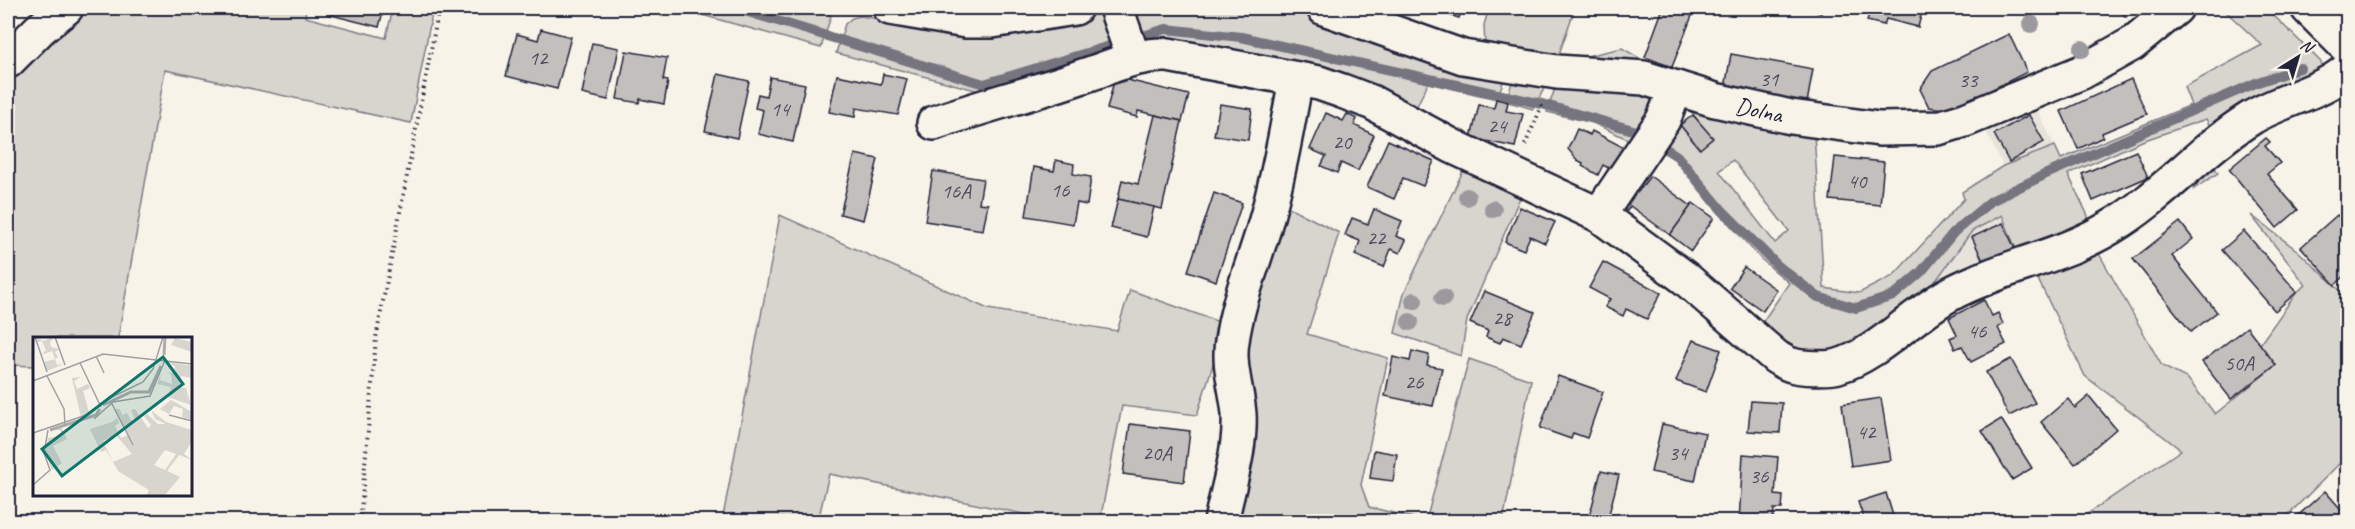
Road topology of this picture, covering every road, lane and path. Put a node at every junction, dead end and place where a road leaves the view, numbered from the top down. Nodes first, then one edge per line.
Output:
1 (66, 8) edge
2 (439, 8) edge
3 (890, 8) edge
4 (1075, 8) edge
5 (1324, 8) edge
6 (2176, 8) edge
7 (2308, 8) edge
8 (1118, 13) edge
9 (2348, 48) edge
10 (1133, 57) junction
11 (8, 61) edge
12 (2348, 69) edge
13 (1296, 79) junction
14 (1676, 87) junction
15 (934, 123) dead end
16 (1599, 215) junction
17 (360, 522) edge
18 (1221, 522) edge

1 - 11 street
2 - 17 path
3 - 4 street
5 - 14 street, Dolna
6 - 14 street, Dolna
7 - 9 street
8 - 10 street
10 - 13 street
10 - 15 street
12 - 16 street
13 - 16 street
13 - 18 street
14 - 16 street

